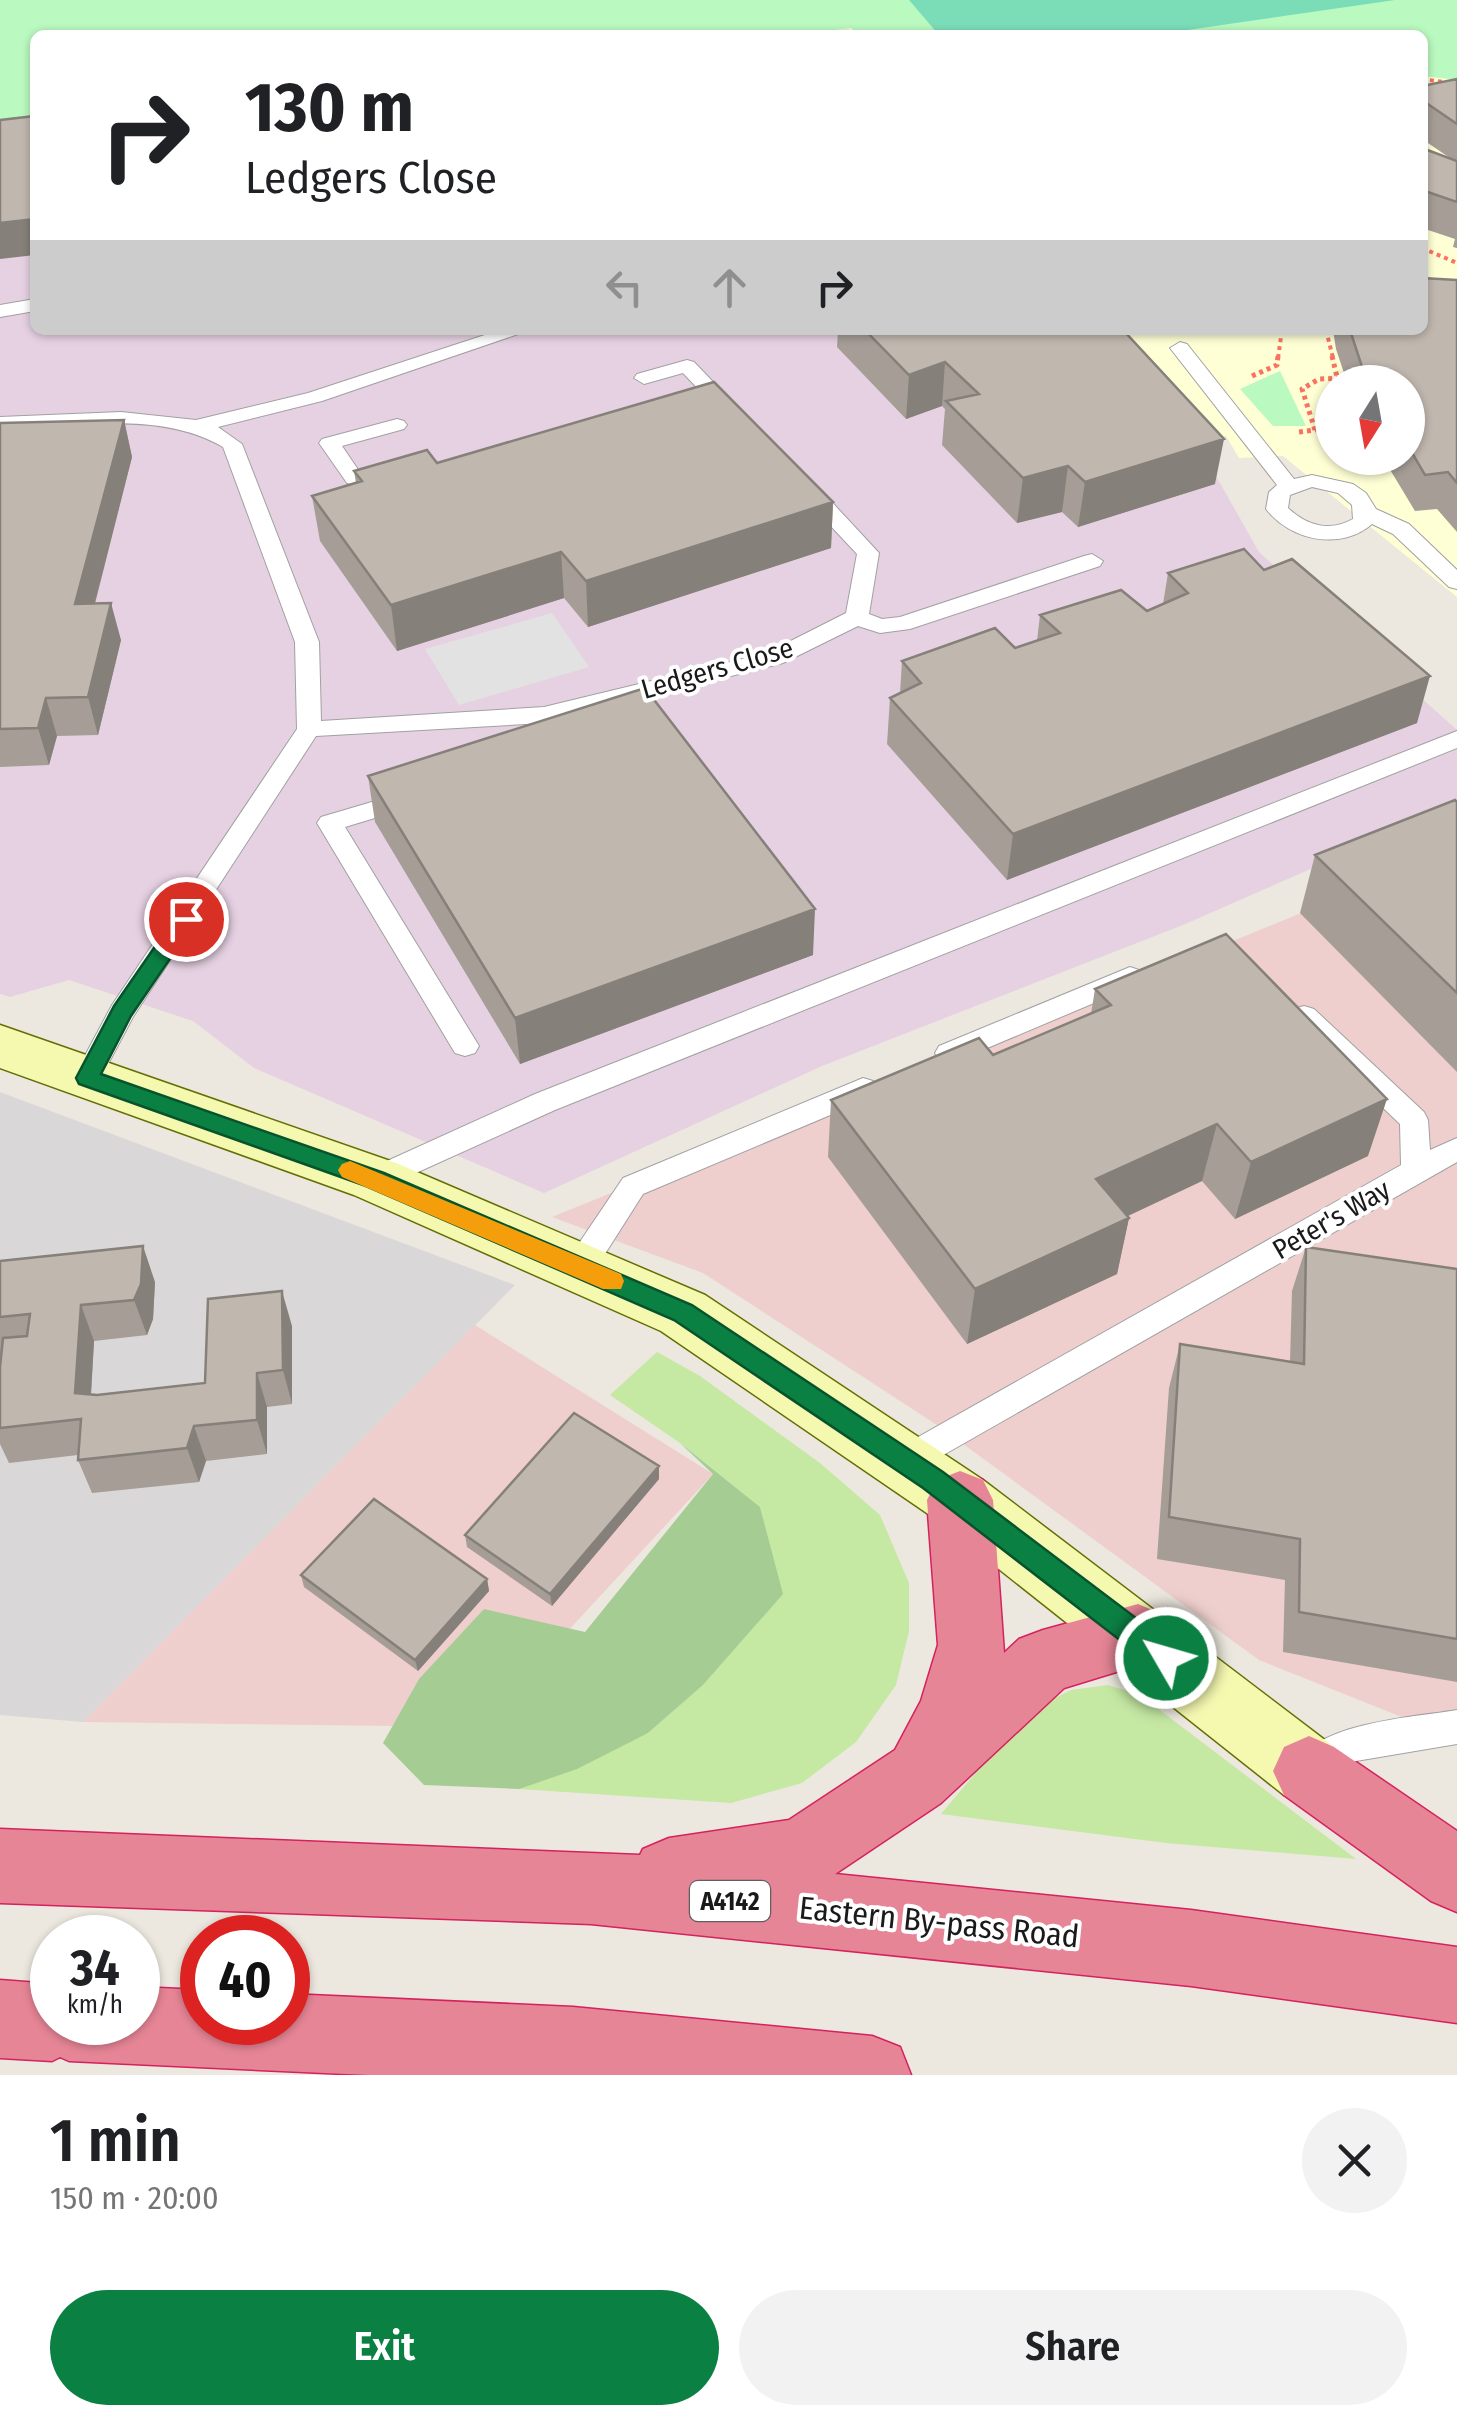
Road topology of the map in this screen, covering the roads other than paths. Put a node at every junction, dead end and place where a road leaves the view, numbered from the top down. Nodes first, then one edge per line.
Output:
1 (30, 306) edge
2 (0, 311) edge
3 (505, 335) edge
4 (1180, 348) dead end
5 (644, 378) dead end
6 (0, 423) edge
7 (397, 425) dead end
8 (199, 426) junction
9 (752, 433) edge
10 (408, 463) edge
11 (790, 472) edge
12 (1289, 486) junction
13 (1366, 513) junction
14 (1092, 561) dead end
15 (1457, 582) edge
16 (857, 617) junction
17 (309, 729) junction
18 (1457, 738) edge
19 (441, 789) edge
20 (1148, 969) edge
21 (1276, 990) edge
22 (0, 1046) edge
23 (464, 1046) dead end
24 (927, 1062) edge
25 (88, 1078) junction
26 (890, 1078) edge
27 (1457, 1149) edge
28 (1416, 1170) junction
29 (375, 1179) junction
30 (580, 1268) junction
31 (906, 1460) junction
32 (960, 1500) junction
33 (1138, 1636) junction
34 (1457, 1727) edge
35 (1309, 1772) junction
36 (916, 1778) junction
37 (0, 1866) edge
38 (1457, 1874) edge
39 (592, 1886) junction
40 (1457, 1985) edge
41 (0, 2019) edge
42 (30, 2021) edge
43 (160, 2026) edge
44 (872, 2075) edge

1 - 2 lane
3 - 8 lane
4 - 12 lane
5 - 9 lane
6 - 8 lane
7 - 10 lane
8 - 17 lane
11 - 16 lane
12 - 13 lane
12 - 13 lane
13 - 15 lane
14 - 16 lane
16 - 17 lane, Ledgers Close
17 - 25 lane
18 - 29 lane
19 - 23 lane
20 - 24 lane
21 - 28 lane, Peter's Way
22 - 25 street
25 - 29 street
26 - 30 lane
27 - 28 lane
28 - 31 lane, Peter's Way
29 - 30 street
30 - 31 street
31 - 32 street
32 - 33 street
32 - 36 highway
33 - 35 street
33 - 36 highway
34 - 35 lane
35 - 38 highway
36 - 39 highway
37 - 39 highway, Eastern By-pass Road / A4142
39 - 40 highway, Eastern By-pass Road / A4142
41 - 42 highway
43 - 44 highway

